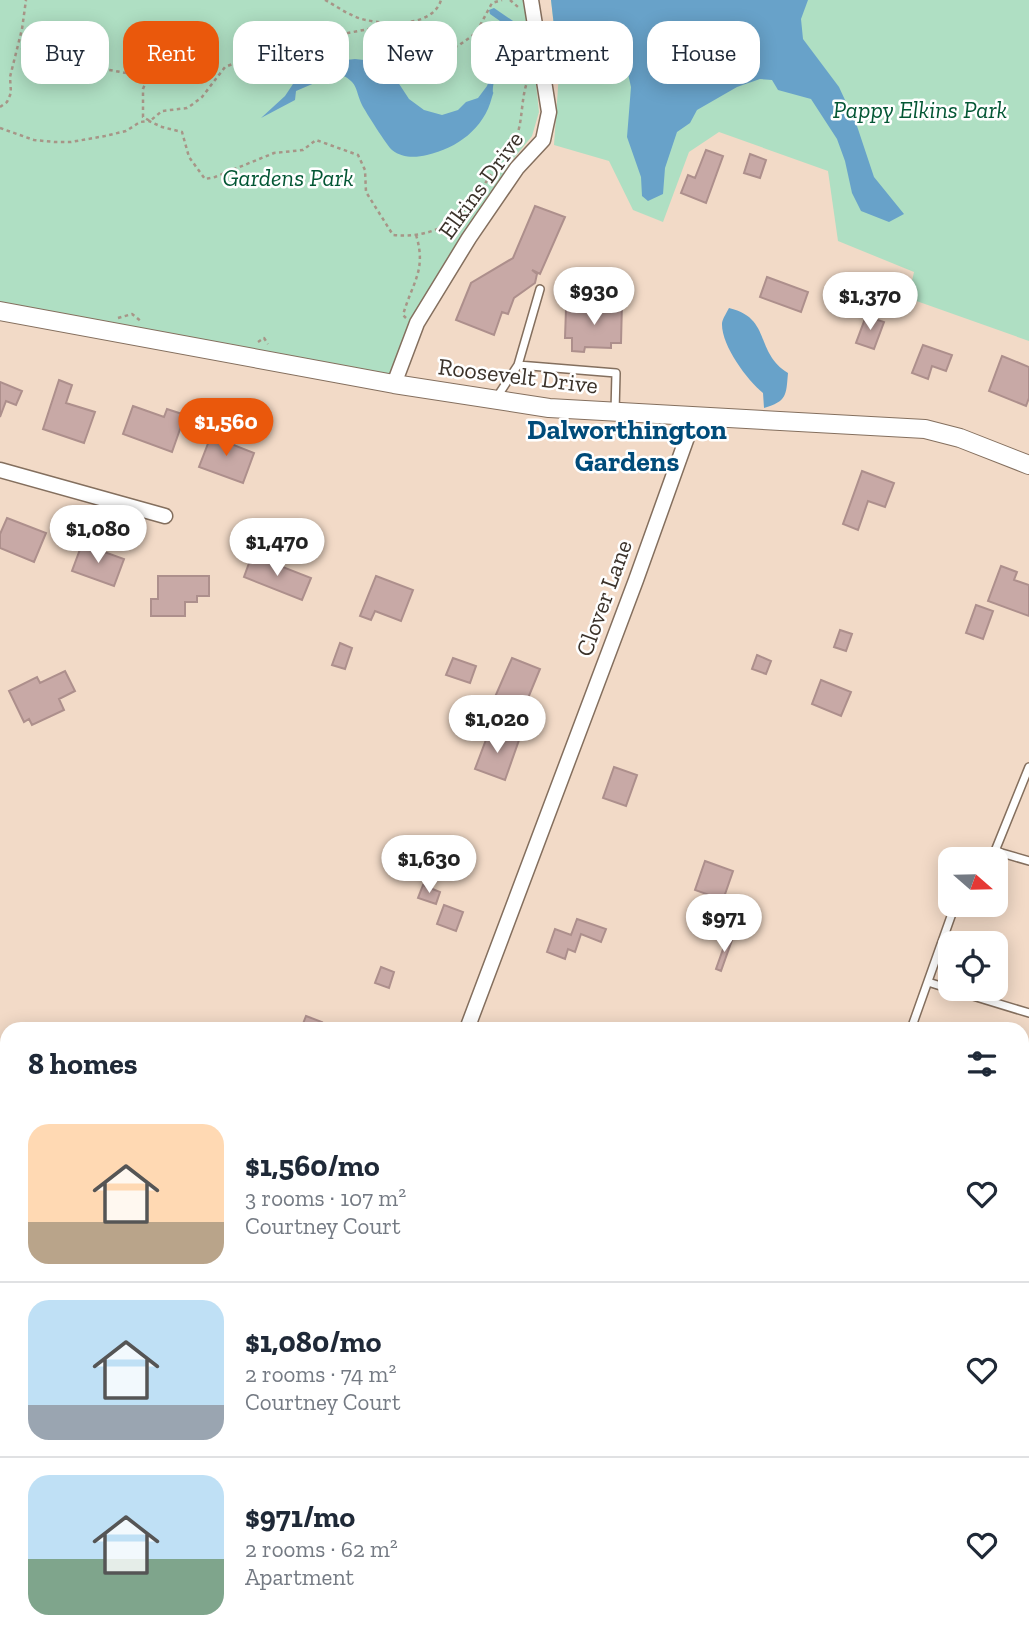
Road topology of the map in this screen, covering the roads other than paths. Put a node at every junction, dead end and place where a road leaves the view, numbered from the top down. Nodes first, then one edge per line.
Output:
1 (531, 0) edge
2 (540, 289) dead end
3 (0, 311) edge
4 (518, 365) junction
5 (394, 384) junction
6 (495, 400) junction
7 (615, 412) junction
8 (694, 418) junction
9 (1029, 465) edge
10 (0, 470) edge
11 (165, 516) dead end
12 (1029, 767) edge
13 (997, 847) edge
14 (1008, 855) edge
15 (1029, 861) edge
16 (951, 917) edge
17 (928, 982) junction
18 (938, 985) edge
19 (990, 1001) edge
20 (1029, 1013) edge
21 (470, 1022) edge
22 (914, 1022) edge

1 - 5 street, Elkins Drive
2 - 4 lane
3 - 5 street, Roosevelt Drive
4 - 6 lane
4 - 7 lane
5 - 6 street, Roosevelt Drive
6 - 7 street, Roosevelt Drive
7 - 8 street, Roosevelt Drive
8 - 9 street, Roosevelt Drive
8 - 21 street, Clover Lane
10 - 11 street
12 - 13 lane
14 - 15 lane
16 - 17 lane
17 - 18 lane
17 - 22 lane
19 - 20 lane

